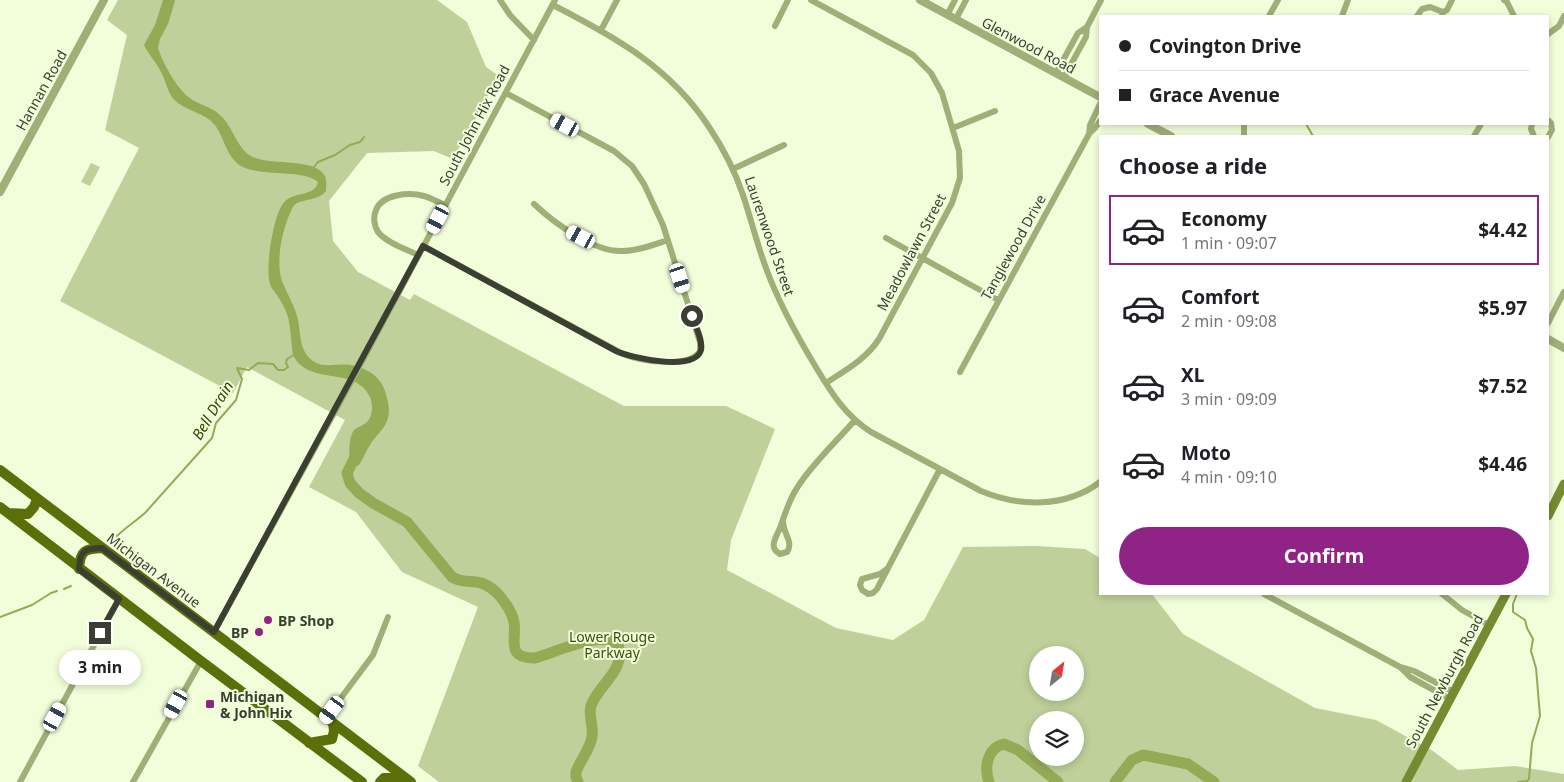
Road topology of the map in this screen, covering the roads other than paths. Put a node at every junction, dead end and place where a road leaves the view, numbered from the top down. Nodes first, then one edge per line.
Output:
1 (104, 0) edge
2 (500, 0) edge
3 (617, 0) edge
4 (788, 0) edge
5 (810, 0) edge
6 (920, 0) edge
7 (955, 0) edge
8 (966, 0) edge
9 (1101, 0) edge
10 (1278, 0) edge
11 (1348, 0) edge
12 (1452, 0) edge
13 (1504, 0) edge
14 (554, 2) edge
15 (1443, 14) edge
16 (947, 15) junction
17 (1270, 15) edge
18 (1342, 15) edge
19 (1418, 15) edge
20 (1514, 15) edge
21 (1564, 16) edge
22 (956, 19) junction
23 (775, 26) dead end
24 (1087, 27) junction
25 (600, 30) junction
26 (1549, 33) edge
27 (534, 40) junction
28 (1056, 73) junction
29 (1064, 78) junction
30 (506, 93) junction
31 (1099, 97) edge
32 (1099, 106) edge
33 (995, 111) dead end
34 (1099, 122) edge
35 (1549, 122) edge
36 (1150, 125) edge
37 (953, 128) junction
38 (1089, 134) junction
39 (1169, 135) edge
40 (1549, 136) edge
41 (784, 145) dead end
42 (733, 169) junction
43 (0, 192) edge
44 (534, 204) dead end
45 (445, 205) junction
46 (886, 238) dead end
47 (668, 240) junction
48 (423, 246) junction
49 (418, 256) junction
50 (922, 259) junction
51 (1564, 292) edge
52 (998, 300) junction
53 (1549, 321) edge
54 (1549, 340) edge
55 (1564, 348) edge
56 (960, 372) dead end
57 (826, 383) junction
58 (855, 420) junction
59 (940, 469) junction
60 (0, 470) edge
61 (1099, 484) edge
62 (1564, 484) edge
63 (37, 499) junction
64 (4, 510) edge
65 (1549, 514) edge
66 (783, 522) junction
67 (102, 548) junction
68 (79, 569) junction
69 (887, 569) junction
70 (1266, 595) edge
71 (1443, 595) edge
72 (1505, 595) edge
73 (119, 599) junction
74 (388, 617) dead end
75 (1489, 625) junction
76 (214, 632) junction
77 (201, 661) junction
78 (1452, 695) junction
79 (329, 721) junction
80 (309, 743) junction
81 (408, 780) edge
82 (20, 782) edge
83 (133, 782) edge
84 (362, 782) edge
85 (380, 782) edge
86 (1406, 782) edge

1 - 43 street, Hannan Road
2 - 27 street
3 - 25 street
4 - 23 street
5 - 37 street, Meadowlawn Street
6 - 16 street, Glenwood Road
7 - 16 street
8 - 22 street
9 - 24 street
10 - 17 street
11 - 18 street
12 - 15 street
13 - 20 street
14 - 25 street, Laurenwood Street
14 - 27 street, South John Hix Road
15 - 19 street
16 - 22 street, Glenwood Road
21 - 26 street
22 - 28 street, Glenwood Road
24 - 28 street
24 - 29 street
25 - 42 street, Laurenwood Street
27 - 30 street, South John Hix Road
28 - 29 street, Glenwood Road
29 - 31 street, Glenwood Road
30 - 45 street, South John Hix Road
30 - 47 street
32 - 38 street, Tanglewood Drive
33 - 37 street
34 - 38 street, Tanglewood Drive
35 - 40 street
36 - 39 street
37 - 50 street, Meadowlawn Street
38 - 52 street, Tanglewood Drive
41 - 42 street
42 - 57 street, Laurenwood Street
44 - 47 street
45 - 48 street, South John Hix Road
45 - 49 street
46 - 50 street
47 - 48 street
48 - 49 street, South John Hix Road
49 - 76 street, South John Hix Road
50 - 52 street
50 - 57 street, Meadowlawn Street
51 - 53 street
52 - 56 street, Tanglewood Drive
54 - 55 street
57 - 58 street, Laurenwood Street
58 - 59 street, Laurenwood Street
58 - 66 street
59 - 61 street, Laurenwood Street
59 - 69 street
60 - 63 main road, Michigan Avenue
62 - 65 main road
63 - 64 main road
63 - 67 main road, Michigan Avenue
64 - 68 main road
66 - 66 street
67 - 68 main road
67 - 76 main road, Michigan Avenue
68 - 73 main road
69 - 69 street
70 - 78 street
71 - 75 street
72 - 75 main road, South Newburgh Road
73 - 77 main road
73 - 82 street
74 - 79 street
75 - 78 main road, South Newburgh Road
76 - 79 main road, Michigan Avenue
77 - 80 main road
77 - 83 street
78 - 86 main road, South Newburgh Road
79 - 80 main road
79 - 81 main road, Michigan Avenue
80 - 84 main road
81 - 85 main road

